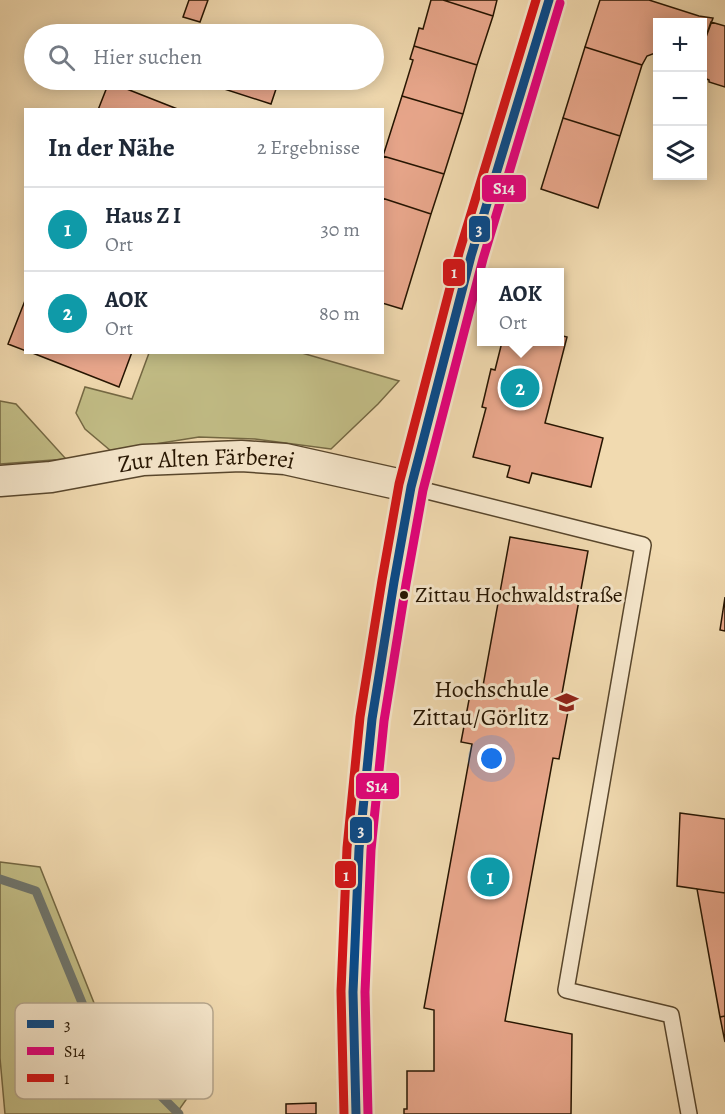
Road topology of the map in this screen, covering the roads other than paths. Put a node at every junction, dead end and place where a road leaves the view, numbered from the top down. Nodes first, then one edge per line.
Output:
1 (549, 0) edge
2 (0, 481) edge
3 (411, 487) junction
4 (356, 1114) edge
5 (689, 1114) edge

1 - 3 street
2 - 3 street, Zur Alten Färberei
3 - 4 street
3 - 5 lane

